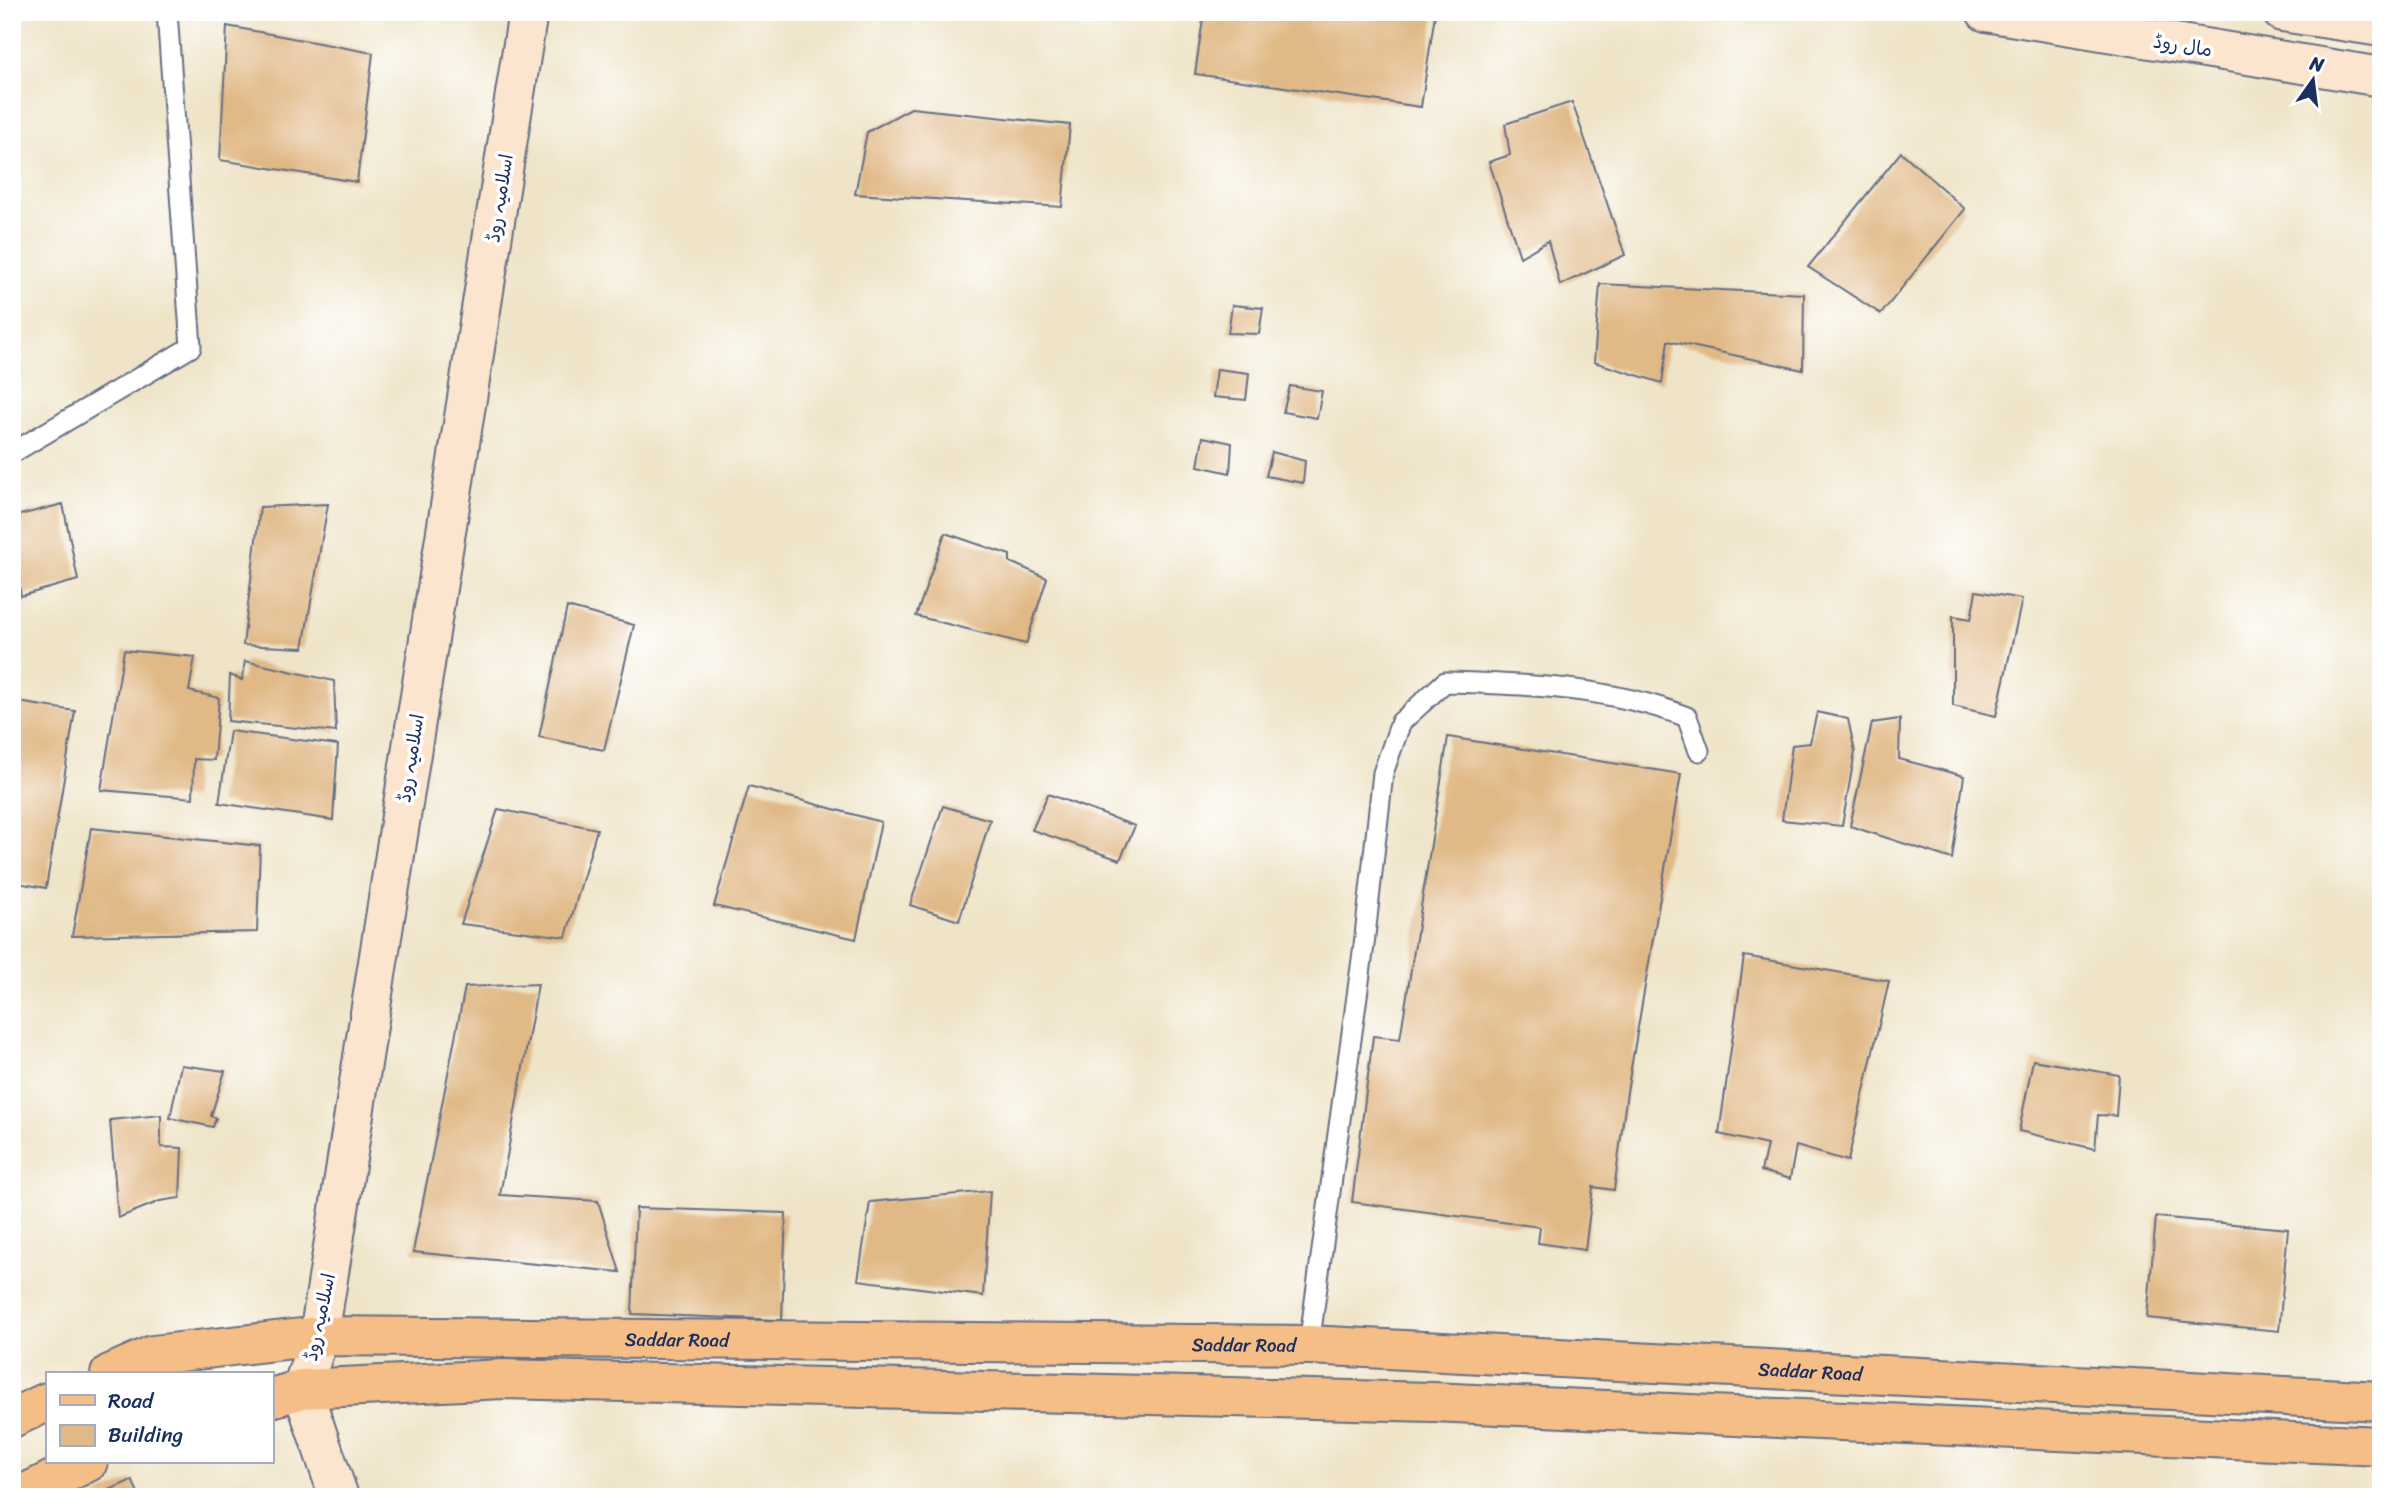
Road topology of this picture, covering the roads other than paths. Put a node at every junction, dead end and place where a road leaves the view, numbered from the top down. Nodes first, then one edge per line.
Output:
1 (167, 12) edge
2 (528, 12) edge
3 (1986, 12) edge
4 (2282, 12) edge
5 (2381, 27) edge
6 (2381, 77) edge
7 (12, 453) edge
8 (1699, 751) dead end
9 (319, 1336) junction
10 (1309, 1345) junction
11 (115, 1372) edge
12 (287, 1394) edge
13 (2381, 1401) edge
14 (46, 1402) edge
15 (12, 1418) edge
16 (2381, 1446) edge
17 (84, 1464) edge
18 (18, 1497) edge
19 (339, 1497) edge

1 - 7 lane
2 - 9 street, اسلامیہ روڈ
3 - 6 street, مال روڈ
4 - 5 street
8 - 10 lane
9 - 10 main road, Saddar Road
9 - 11 main road, Saddar Road
9 - 12 street, اسلامیہ روڈ
10 - 13 main road, Saddar Road
12 - 16 main road
12 - 19 street
14 - 15 main road
17 - 18 main road

